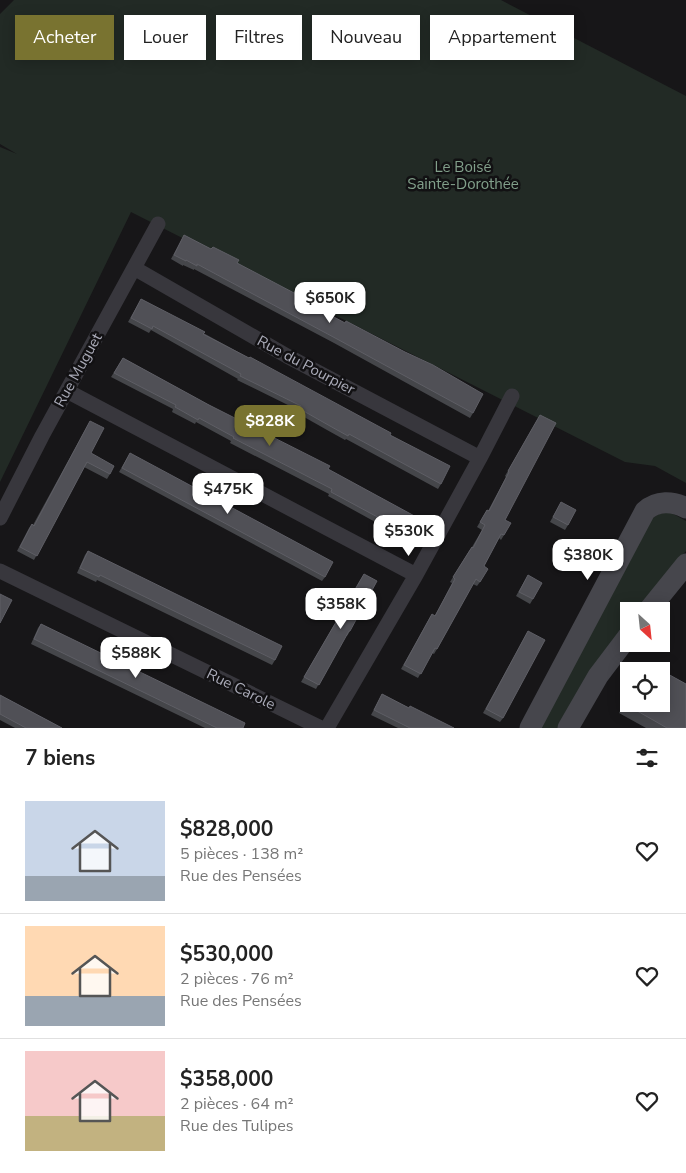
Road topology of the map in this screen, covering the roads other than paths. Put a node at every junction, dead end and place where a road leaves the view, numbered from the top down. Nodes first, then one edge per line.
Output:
1 (158, 224) dead end
2 (134, 268) junction
3 (67, 391) junction
4 (512, 396) dead end
5 (480, 458) junction
6 (686, 508) edge
7 (0, 518) edge
8 (686, 564) edge
9 (0, 571) edge
10 (416, 575) junction
11 (655, 602) edge
12 (620, 647) edge
13 (321, 728) edge
14 (327, 728) edge
15 (530, 728) edge
16 (568, 728) edge

1 - 2 street, Rue Muguet
2 - 3 street, Rue Muguet
2 - 5 street, Rue du Pourpier
3 - 7 street, Rue Muguet
3 - 10 street
4 - 5 street
5 - 10 street
6 - 15 street
8 - 11 street
9 - 13 street, Rue Carole
10 - 14 street
12 - 16 street

